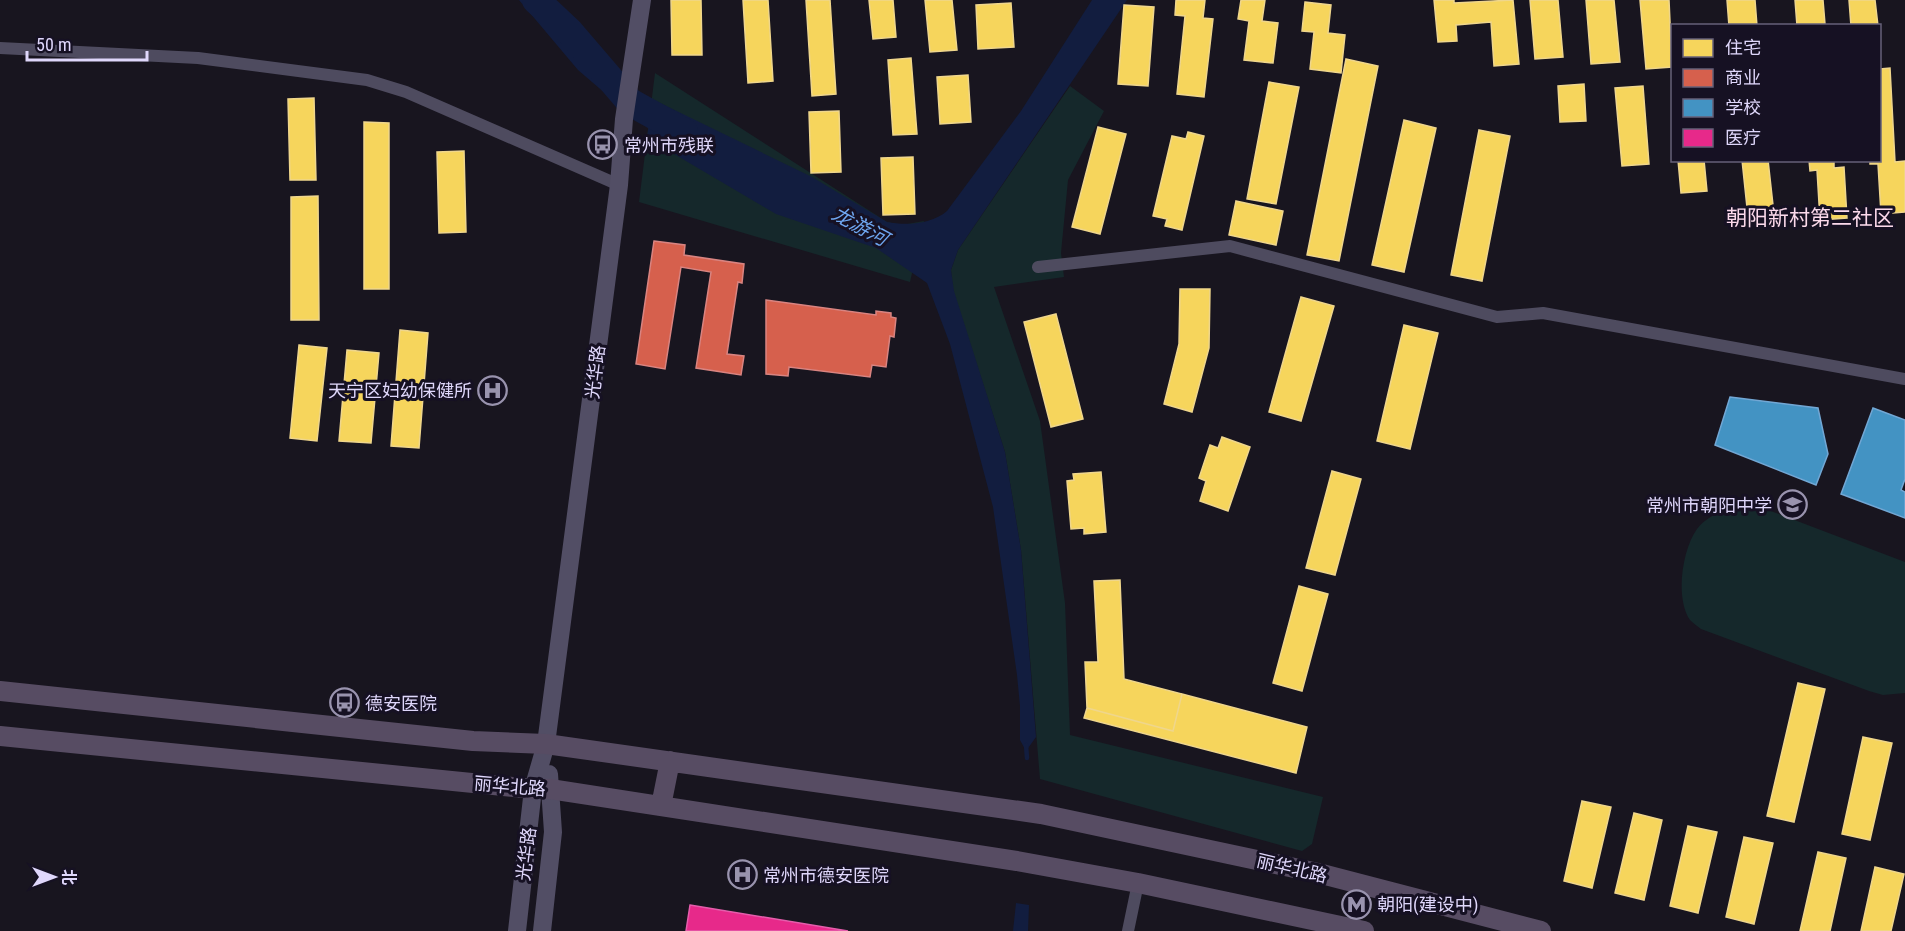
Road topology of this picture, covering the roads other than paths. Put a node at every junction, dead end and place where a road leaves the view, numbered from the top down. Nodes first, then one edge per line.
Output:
1 (642, 0) edge
2 (0, 48) edge
3 (619, 184) junction
4 (1038, 267) dead end
5 (1905, 379) edge
6 (0, 691) edge
7 (0, 736) edge
8 (546, 744) junction
9 (670, 761) junction
10 (542, 789) junction
11 (661, 806) junction
12 (1138, 883) junction
13 (517, 931) edge
14 (542, 931) edge
15 (1128, 931) edge
16 (1364, 931) edge
17 (1541, 931) edge

1 - 3 main road, 光华路
2 - 3 street
3 - 8 main road, 光华路
4 - 5 street
6 - 8 main road
7 - 10 main road, 丽华北路
8 - 9 main road
8 - 10 main road, 光华路
9 - 11 main road
9 - 17 main road, 丽华北路
10 - 11 main road, 丽华北路
10 - 13 main road, 光华路
10 - 14 main road, 光华路
11 - 12 main road, 丽华北路
12 - 15 street
12 - 16 main road

